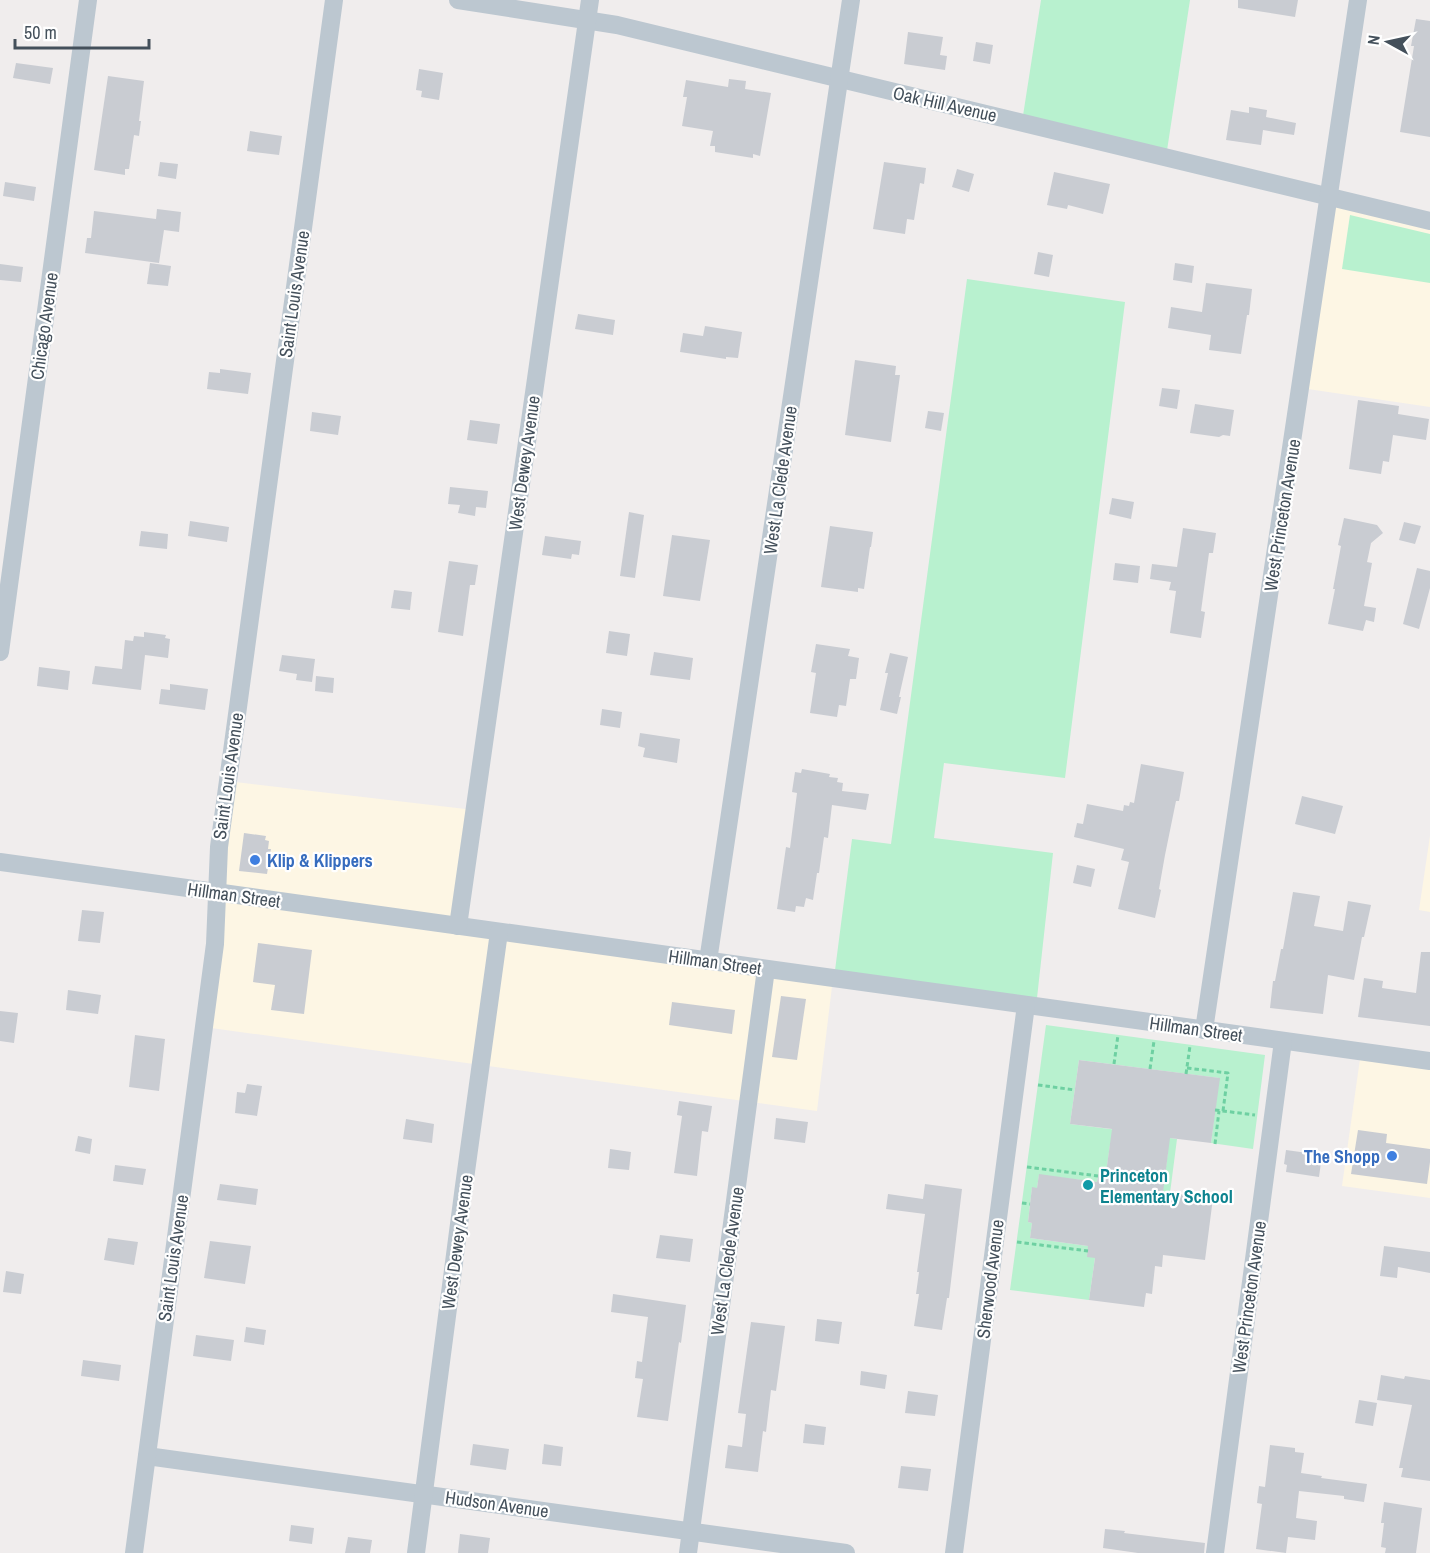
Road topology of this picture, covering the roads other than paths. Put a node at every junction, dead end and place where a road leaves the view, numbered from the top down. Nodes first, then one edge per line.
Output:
1 (88, 0) edge
2 (334, 0) edge
3 (458, 0) edge
4 (590, 0) edge
5 (851, 0) edge
6 (1358, 0) edge
7 (587, 20) junction
8 (840, 79) junction
9 (1329, 196) junction
10 (1430, 221) edge
11 (0, 652) edge
12 (0, 862) edge
13 (217, 892) junction
14 (458, 926) junction
15 (499, 932) junction
16 (708, 961) junction
17 (766, 969) junction
18 (1026, 1005) junction
19 (1204, 1030) junction
20 (1283, 1041) junction
21 (1430, 1062) edge
22 (147, 1456) junction
23 (424, 1493) junction
24 (691, 1531) junction
25 (134, 1553) edge
26 (416, 1553) edge
27 (688, 1553) edge
28 (846, 1553) edge
29 (954, 1553) edge
30 (1215, 1553) edge

1 - 11 street, Chicago Avenue
2 - 13 street, Saint Louis Avenue
3 - 7 street, Oak Hill Avenue
4 - 7 street, West Dewey Avenue
5 - 8 street, West La Clede Avenue
6 - 9 street, West Princeton Avenue
7 - 8 street, Oak Hill Avenue
7 - 14 street, West Dewey Avenue
8 - 9 street, Oak Hill Avenue
8 - 16 street, West La Clede Avenue
9 - 10 street, Oak Hill Avenue
9 - 19 street, West Princeton Avenue
12 - 13 street, Hillman Street
13 - 14 street, Hillman Street
13 - 22 street, Saint Louis Avenue
14 - 15 street, Hillman Street
15 - 16 street, Hillman Street
15 - 23 street, West Dewey Avenue
16 - 17 street, Hillman Street
17 - 18 street, Hillman Street
17 - 24 street, West La Clede Avenue
18 - 19 street, Hillman Street
18 - 29 street, Sherwood Avenue
19 - 20 street, Hillman Street
20 - 21 street, Hillman Street
20 - 30 street, West Princeton Avenue
22 - 23 street, Hudson Avenue
22 - 25 street, Saint Louis Avenue
23 - 24 street, Hudson Avenue
23 - 26 street, West Dewey Avenue
24 - 27 street, West La Clede Avenue
24 - 28 street, Hudson Avenue

